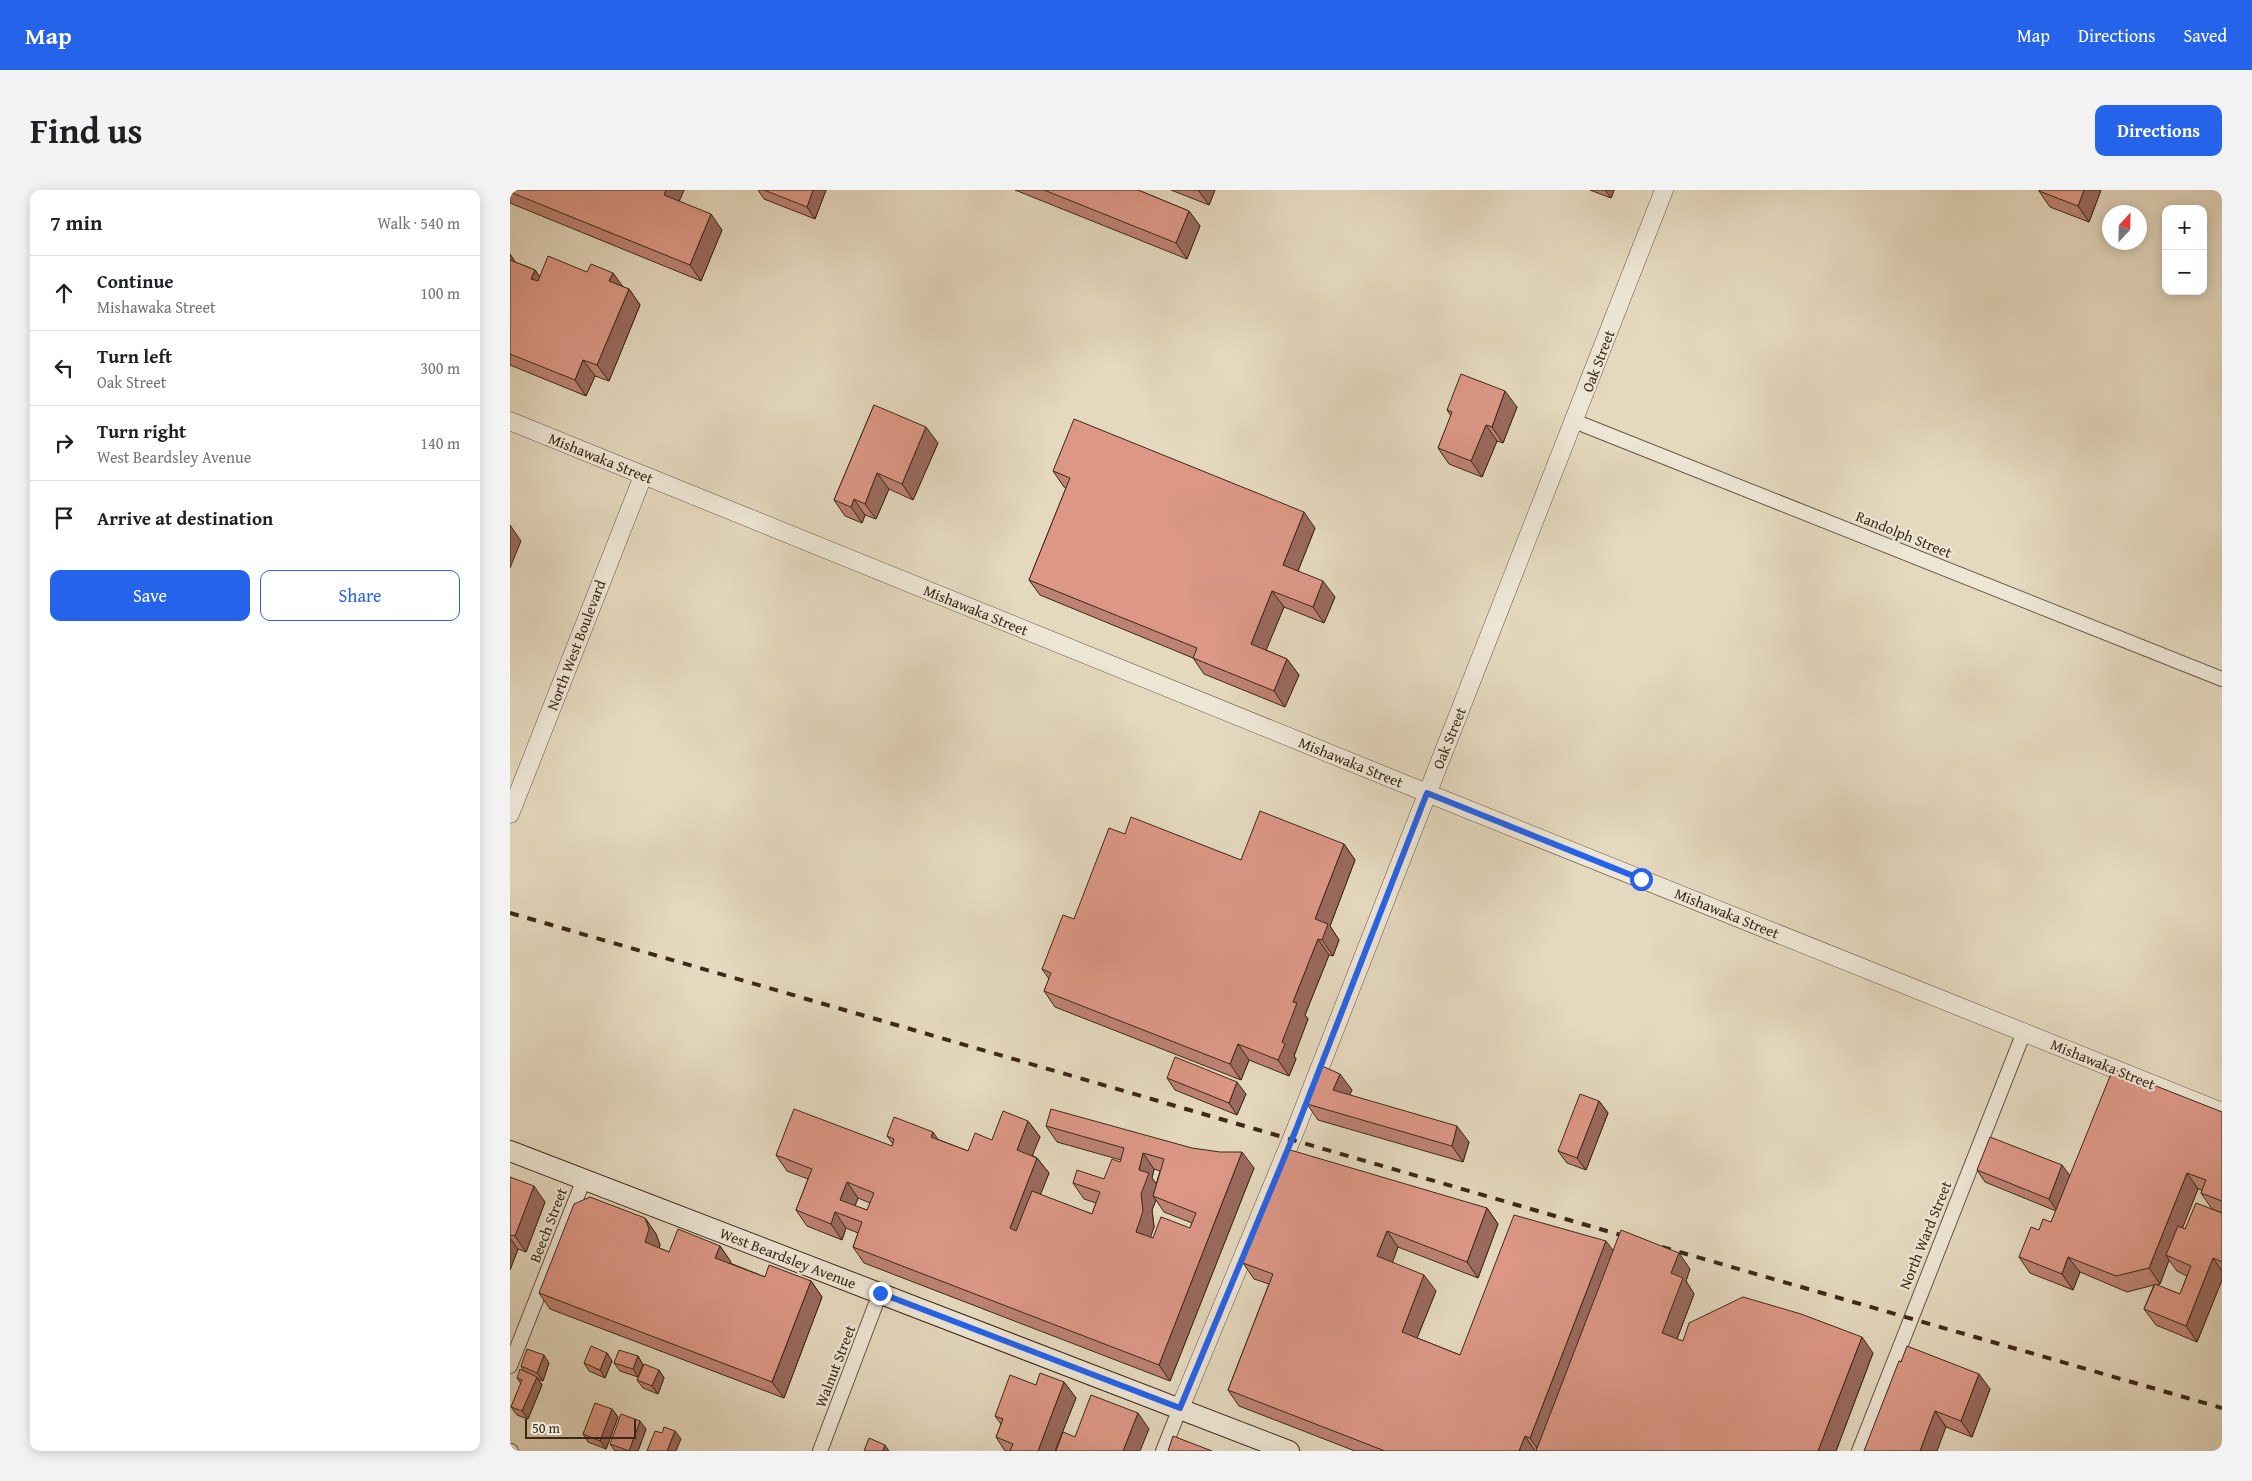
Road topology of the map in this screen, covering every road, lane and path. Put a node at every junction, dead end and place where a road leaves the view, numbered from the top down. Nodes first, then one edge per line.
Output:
1 (1664, 190) edge
2 (510, 421) edge
3 (1574, 421) junction
4 (643, 476) junction
5 (2222, 679) edge
6 (1427, 793) junction
7 (510, 814) edge
8 (2024, 1032) junction
9 (2222, 1112) edge
10 (510, 1151) edge
11 (584, 1179) junction
12 (880, 1293) junction
13 (510, 1366) edge
14 (1180, 1408) junction
15 (820, 1451) edge
16 (1163, 1451) edge
17 (1289, 1451) edge
18 (1858, 1451) edge

1 - 3 street, Oak Street
2 - 4 street, Mishawaka Street
3 - 5 street, Randolph Street
3 - 6 street, Oak Street
4 - 6 street, Mishawaka Street
4 - 7 street, North West Boulevard
6 - 8 street, Mishawaka Street
6 - 14 street, Oak Street
8 - 9 street, Mishawaka Street
8 - 18 street, North Ward Street
10 - 11 main road, West Beardsley Avenue
11 - 12 main road, West Beardsley Avenue
11 - 13 street, Beech Street
12 - 14 main road, West Beardsley Avenue
12 - 15 street, Walnut Street
14 - 16 street, Oak Street
14 - 17 main road, West Beardsley Avenue

